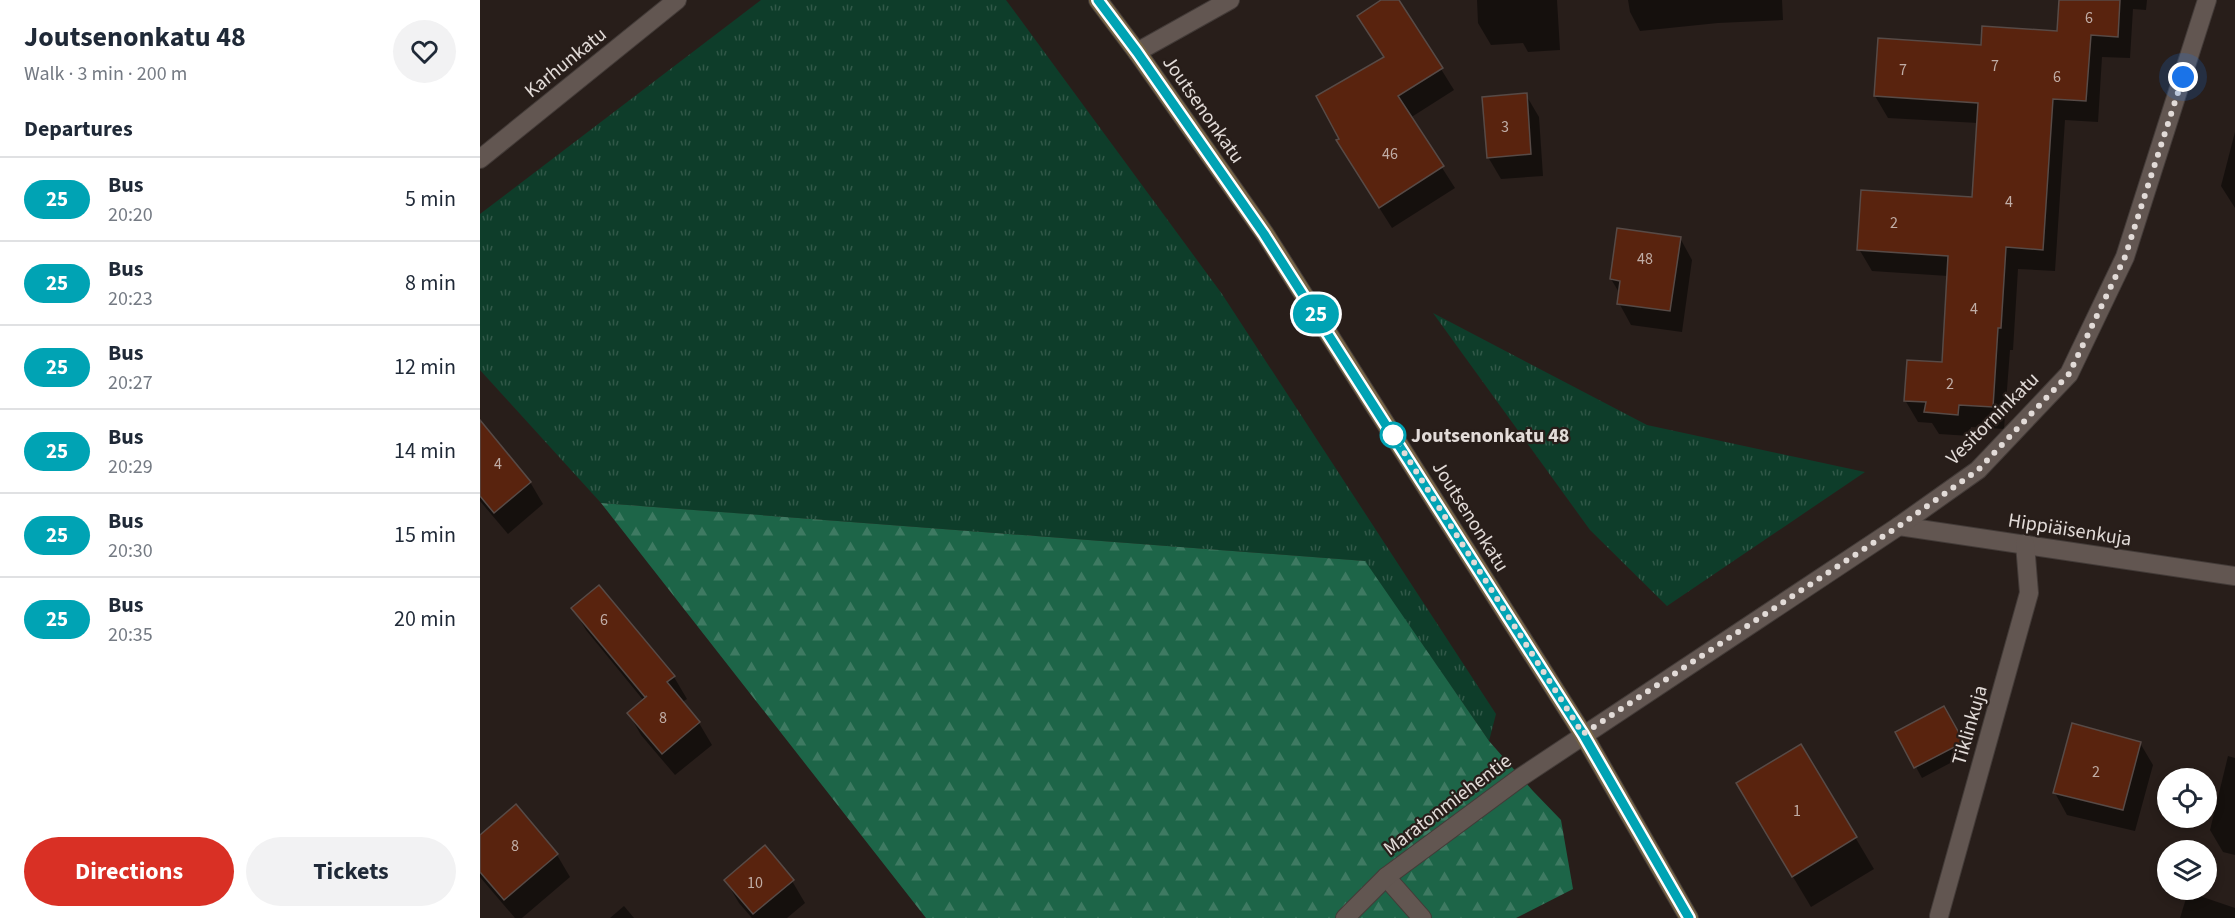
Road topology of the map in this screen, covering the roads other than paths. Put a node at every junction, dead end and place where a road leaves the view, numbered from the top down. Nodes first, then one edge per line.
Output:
1 (678, 0) edge
2 (1098, 0) edge
3 (1230, 0) edge
4 (2207, 0) edge
5 (1137, 52) junction
6 (480, 159) edge
7 (1899, 526) junction
8 (2025, 544) junction
9 (2235, 576) edge
10 (1583, 734) junction
11 (1386, 877) junction
12 (1939, 916) dead end
13 (1345, 918) edge
14 (1422, 918) edge
15 (1689, 918) edge

1 - 6 street, Karhunkatu
2 - 5 main road, Joutsenonkatu
3 - 5 street
4 - 7 street, Vesitorninkatu
5 - 10 main road, Joutsenonkatu
7 - 8 street, Hippiäisenkuja
7 - 10 street, Vesitorninkatu
8 - 9 street, Hippiäisenkuja
8 - 12 street, Tiklinkuja
10 - 11 street, Maratonmiehentie
10 - 15 main road, Joutsenonkatu
11 - 13 street, Maratonmiehentie
11 - 14 street

